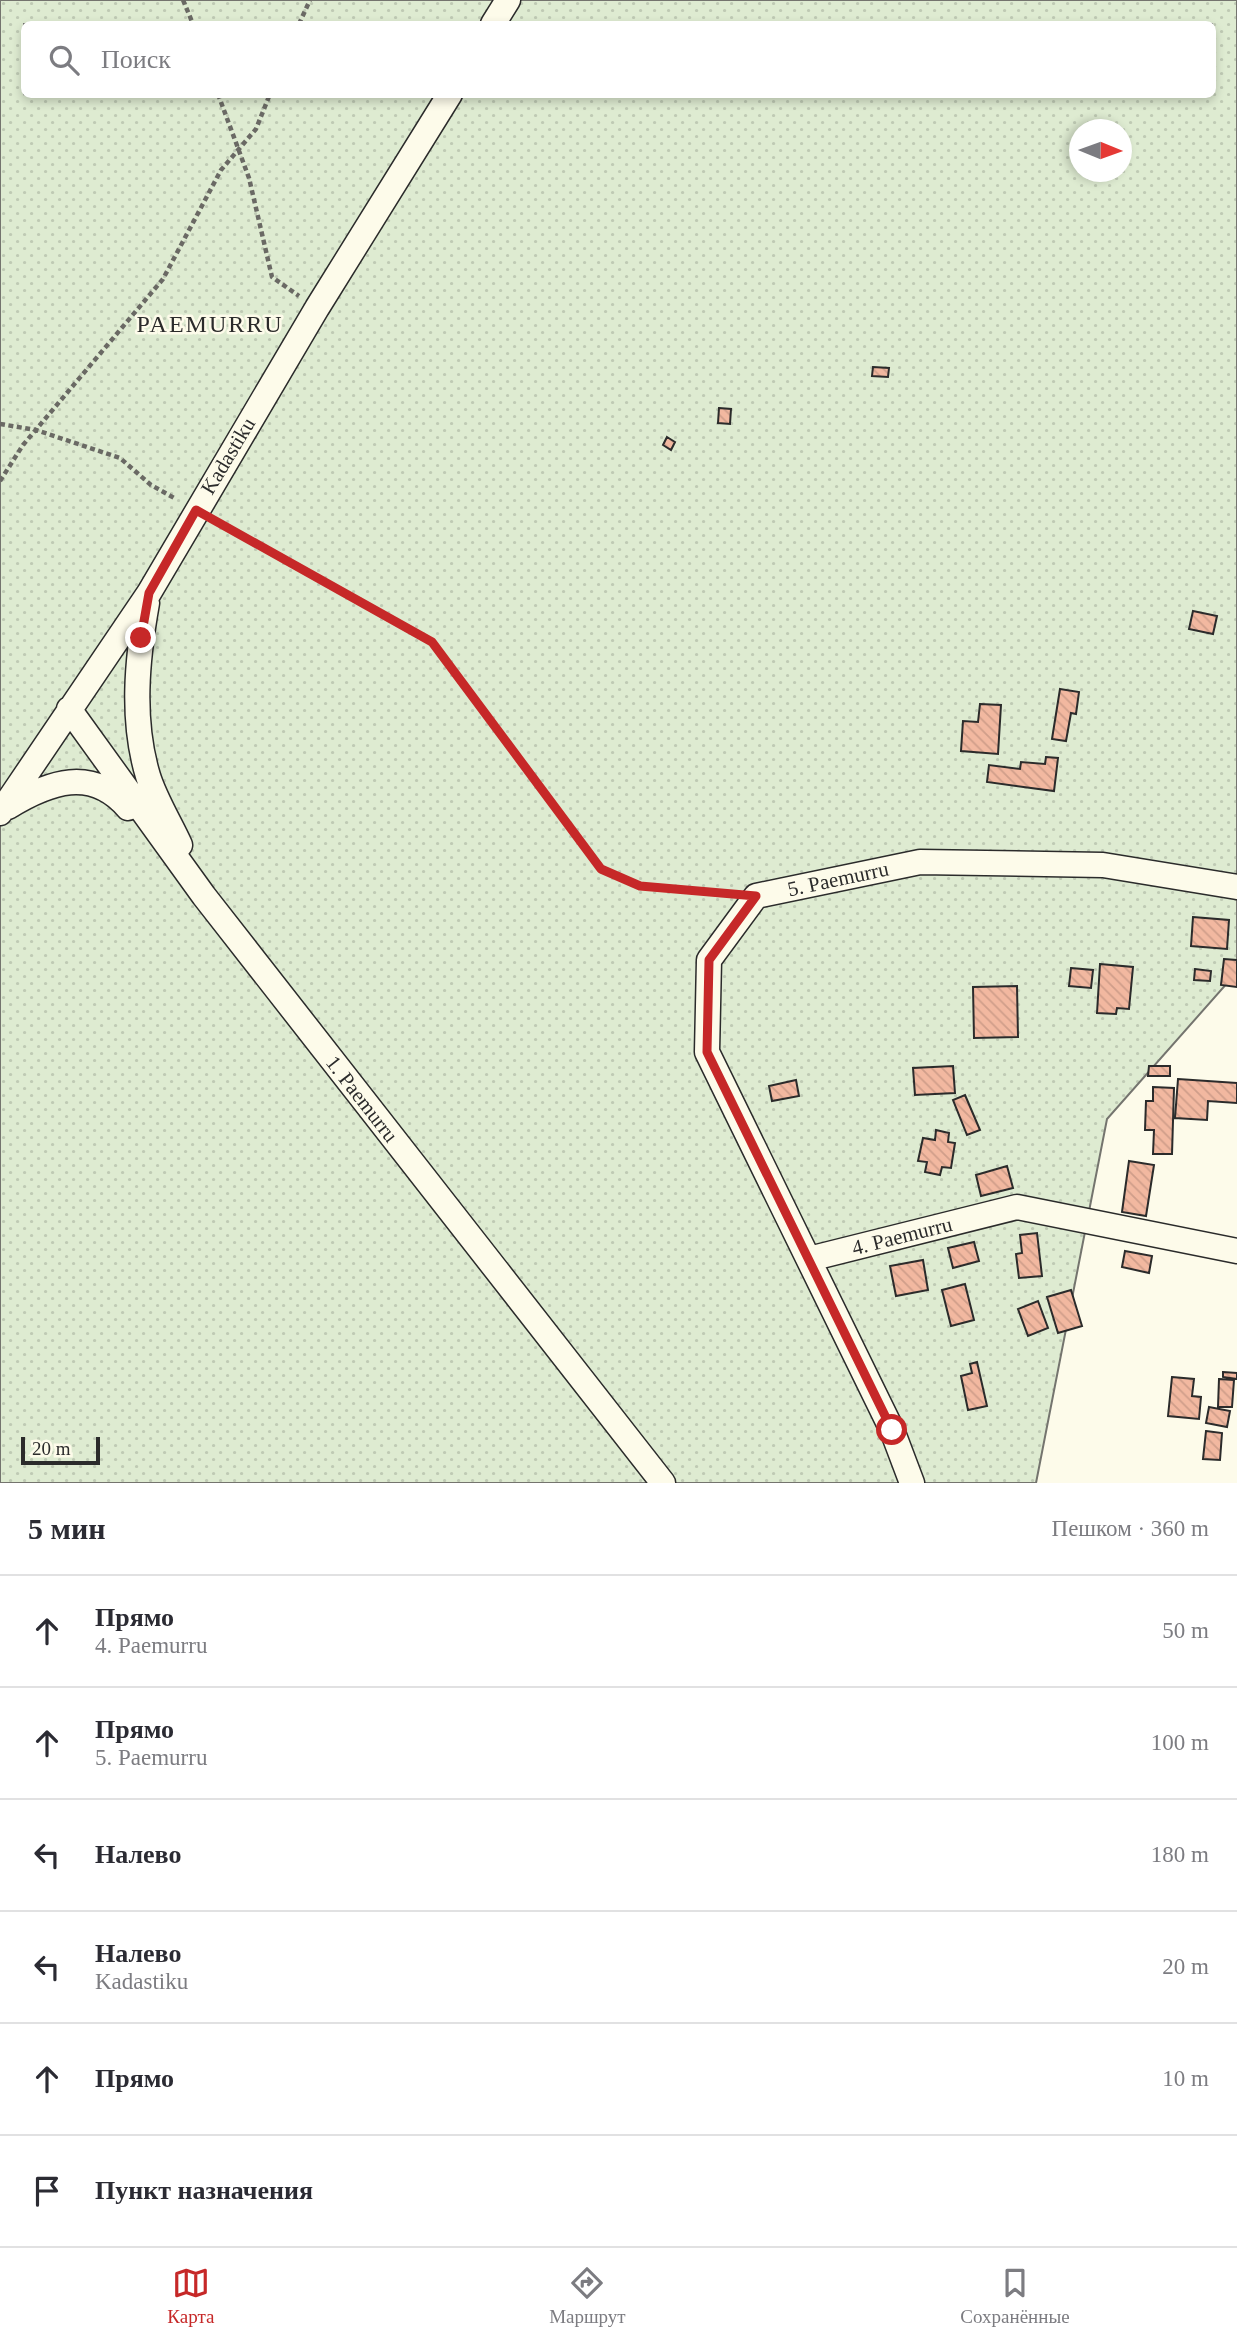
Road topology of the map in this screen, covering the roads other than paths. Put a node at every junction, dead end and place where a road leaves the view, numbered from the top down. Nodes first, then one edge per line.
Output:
1 (508, 0) edge
2 (495, 21) edge
3 (448, 98) edge
4 (149, 593) junction
5 (69, 709) junction
6 (0, 812) edge
7 (1237, 887) edge
8 (204, 896) junction
9 (1237, 1251) edge
10 (809, 1259) junction
11 (663, 1483) edge
12 (912, 1483) edge

1 - 2 street
3 - 4 street, Kadastiku
4 - 5 street, Kadastiku
4 - 8 street
5 - 6 street, Kadastiku
5 - 8 street, 1. Paemurru
6 - 8 street
7 - 10 street, 5. Paemurru
8 - 11 street, 1. Paemurru
9 - 10 street, 4. Paemurru
10 - 12 street

